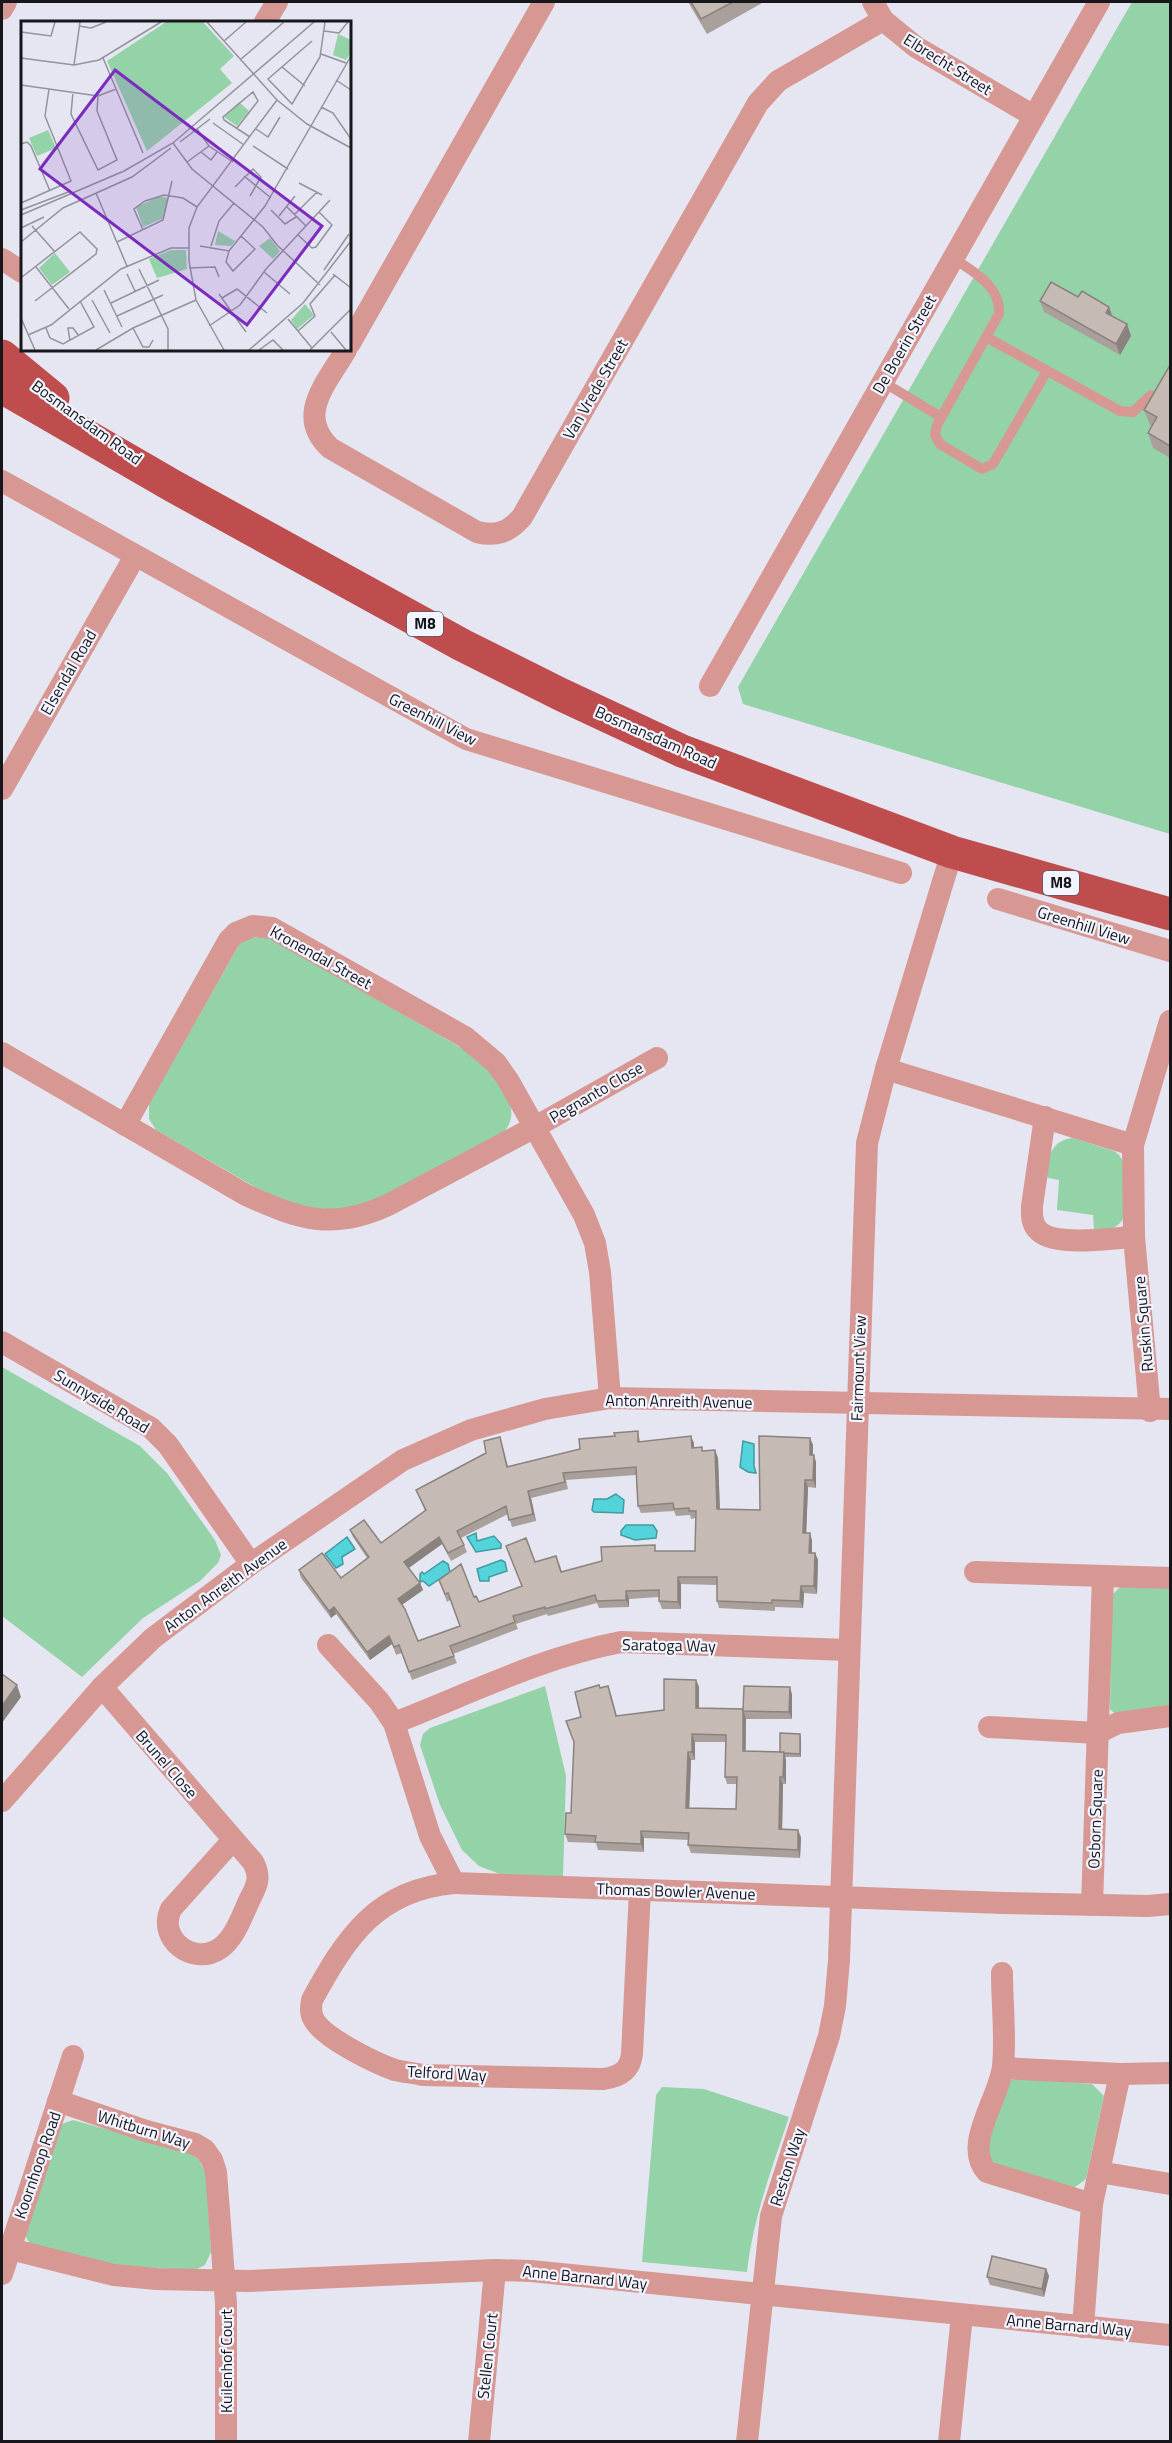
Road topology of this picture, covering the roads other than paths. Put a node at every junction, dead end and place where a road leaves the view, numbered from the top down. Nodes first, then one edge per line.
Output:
1 (6, 2) edge
2 (277, 2) edge
3 (544, 2) edge
4 (1099, 2) edge
5 (2, 9) edge
6 (878, 11) edge
7 (266, 21) edge
8 (1034, 116) junction
9 (953, 258) junction
10 (2, 259) edge
11 (21, 271) edge
12 (988, 338) junction
13 (351, 341) edge
14 (345, 351) edge
15 (2, 356) edge
16 (1047, 370) junction
17 (883, 382) junction
18 (2, 387) edge
19 (1151, 395) edge
20 (942, 417) junction
21 (2, 481) edge
22 (173, 486) junction
23 (135, 556) junction
24 (710, 686) dead end
25 (2, 789) edge
26 (952, 852) junction
27 (902, 873) dead end
28 (998, 899) dead end
29 (1170, 914) edge
30 (1170, 951) edge
31 (1170, 1021) edge
32 (2, 1053) edge
33 (657, 1058) dead end
34 (886, 1069) junction
35 (1045, 1117) junction
36 (125, 1125) junction
37 (535, 1127) junction
38 (1133, 1145) junction
39 (1134, 1237) junction
40 (2, 1342) edge
41 (610, 1398) junction
42 (857, 1403) junction
43 (1160, 1410) edge
44 (251, 1564) junction
45 (975, 1572) dead end
46 (1102, 1576) junction
47 (1170, 1578) edge
48 (328, 1645) dead end
49 (849, 1650) junction
50 (102, 1688) junction
51 (1170, 1716) edge
52 (394, 1723) junction
53 (989, 1727) dead end
54 (1098, 1733) junction
55 (2, 1801) edge
56 (233, 1840) junction
57 (454, 1883) junction
58 (640, 1890) junction
59 (840, 1896) junction
60 (1170, 1904) edge
61 (1092, 1905) junction
62 (1002, 1973) dead end
63 (73, 2056) dead end
64 (1003, 2068) junction
65 (1170, 2073) edge
66 (1120, 2074) junction
67 (58, 2101) junction
68 (1099, 2172) junction
69 (1170, 2184) edge
70 (1092, 2204) junction
71 (5, 2248) edge
72 (495, 2270) junction
73 (2, 2274) edge
74 (224, 2281) junction
75 (762, 2295) junction
76 (962, 2315) junction
77 (1083, 2327) junction
78 (1170, 2335) edge
79 (226, 2442) edge
80 (479, 2442) edge
81 (747, 2442) edge
82 (949, 2442) edge

1 - 5 street
2 - 7 street
3 - 13 street
4 - 8 street, De Boerin Street
6 - 8 street, Elbrecht Street
6 - 14 street, Van Vrede Street
8 - 9 street, De Boerin Street
9 - 12 lane
9 - 17 street, De Boerin Street
10 - 11 street
12 - 16 lane
12 - 20 lane
15 - 22 main road, Bosmansdam Road / M8
16 - 19 lane
16 - 20 lane
17 - 20 lane
17 - 24 street, De Boerin Street
18 - 22 main road, Bosmansdam Road / M8
21 - 23 street, Greenhill View
22 - 26 main road, Bosmansdam Road / M8
23 - 25 street, Elsendal Road
23 - 27 street, Greenhill View
26 - 29 main road, Bosmansdam Road / M8
26 - 34 street, Fairmount View
28 - 30 street, Greenhill View
31 - 38 street, Ruskin Square
32 - 36 street
33 - 37 street, Pegnanto Close
34 - 35 street
34 - 42 street, Fairmount View
35 - 38 street
35 - 39 street
36 - 37 street
36 - 37 street, Kronendal Street
37 - 41 street, Kronendal Street
38 - 39 street, Ruskin Square
39 - 43 street, Ruskin Square
40 - 44 street, Sunnyside Road
41 - 42 street, Anton Anreith Avenue
41 - 44 street, Anton Anreith Avenue
42 - 43 street, Anton Anreith Avenue
42 - 49 street, Fairmount View
44 - 50 street, Anton Anreith Avenue
45 - 46 street
46 - 47 street
46 - 54 street, Osborn Square
48 - 52 street
49 - 52 street, Saratoga Way
49 - 59 street, Fairmount View
50 - 55 street, Anton Anreith Avenue
50 - 56 street, Brunel Close
51 - 54 street
52 - 57 street
53 - 54 street
54 - 61 street, Osborn Square
56 - 56 street, Brunel Close
57 - 58 street, Thomas Bowler Avenue
57 - 58 street, Telford Way
58 - 59 street, Thomas Bowler Avenue
59 - 61 street, Thomas Bowler Avenue
59 - 75 street, Reston Way
60 - 61 street, Thomas Bowler Avenue
62 - 64 street
63 - 67 street, Koornhoop Road
64 - 66 street
64 - 70 street
65 - 66 street
66 - 68 street
67 - 71 street, Koornhoop Road
67 - 74 street, Whitburn Way
68 - 69 street
68 - 70 street
70 - 77 street
71 - 73 street, Koornhoop Road
71 - 74 street, Anne Barnard Way
72 - 74 street, Anne Barnard Way
72 - 75 street, Anne Barnard Way
72 - 80 street, Stellen Court
74 - 79 street, Kuilenhof Court
75 - 76 street, Anne Barnard Way
75 - 81 street, Reston Way
76 - 77 street, Anne Barnard Way
76 - 82 street
77 - 78 street, Anne Barnard Way

